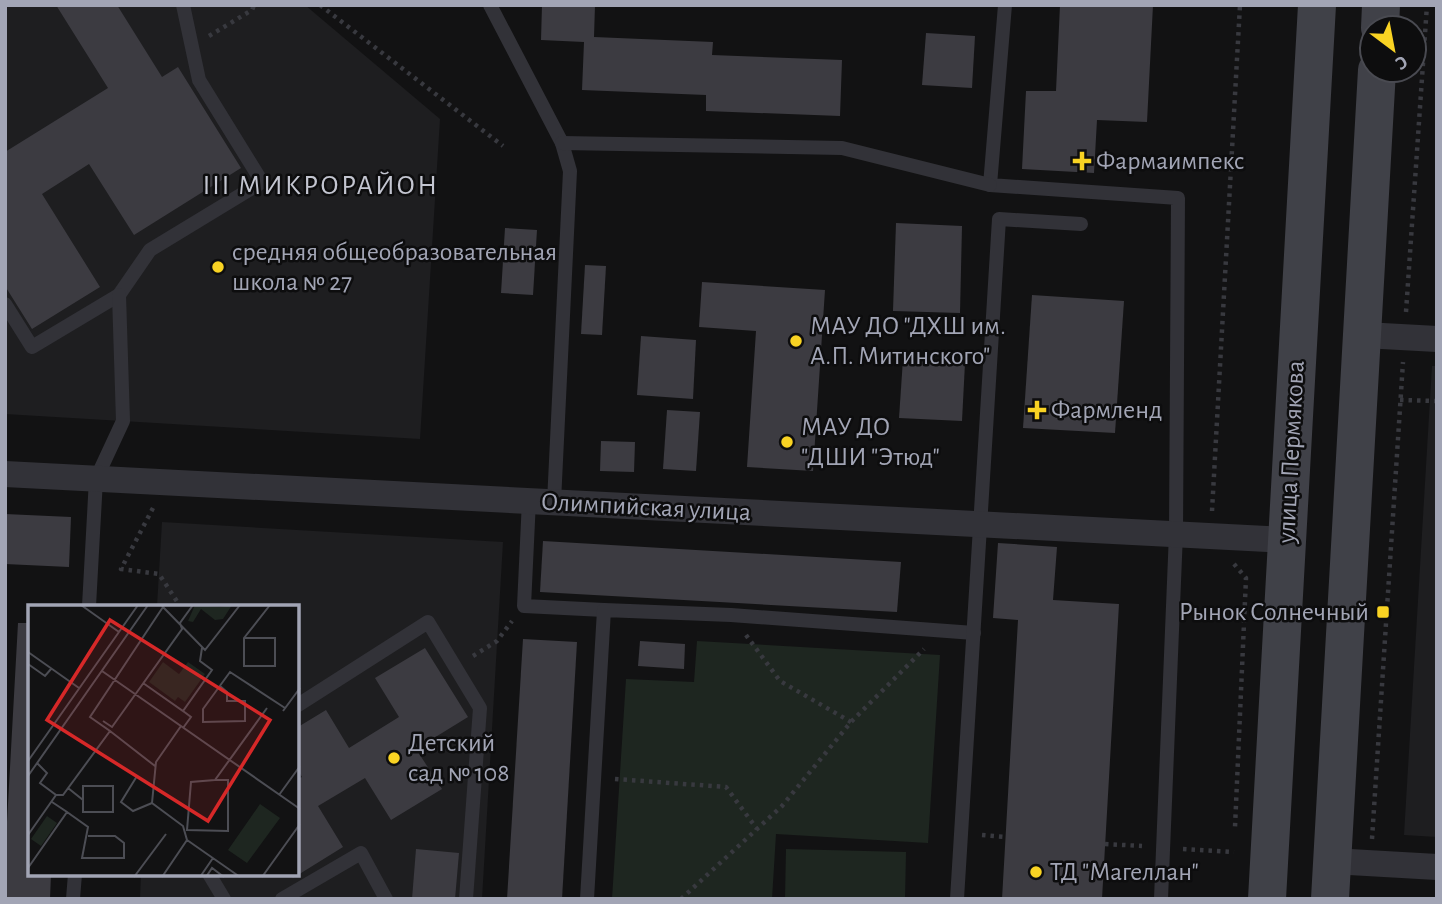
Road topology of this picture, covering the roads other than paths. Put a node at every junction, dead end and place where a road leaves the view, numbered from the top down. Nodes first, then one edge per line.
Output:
1 (184, 5) edge
2 (490, 5) edge
3 (1005, 5) edge
4 (1317, 5) edge
5 (1376, 84) edge
6 (562, 143) junction
7 (990, 185) junction
8 (1081, 224) dead end
9 (119, 295) junction
10 (5, 304) edge
11 (1364, 335) junction
12 (1437, 339) edge
13 (5, 474) edge
14 (96, 478) junction
15 (542, 501) junction
16 (981, 524) junction
17 (1176, 533) junction
18 (1287, 540) junction
19 (89, 605) edge
20 (604, 611) junction
21 (974, 633) junction
22 (299, 704) edge
23 (1332, 861) junction
24 (1437, 867) edge
25 (75, 876) edge
26 (210, 876) edge
27 (74, 899) edge
28 (224, 899) edge
29 (282, 899) edge
30 (386, 899) edge
31 (466, 899) edge
32 (587, 899) edge
33 (957, 899) edge
34 (1161, 899) edge
35 (1267, 899) edge
36 (1330, 899) edge

1 - 9 lane
2 - 6 lane
3 - 7 lane
4 - 18 main road, улица Пермякова
5 - 11 main road
6 - 7 lane
6 - 15 lane
7 - 17 lane
8 - 16 lane
9 - 10 lane
9 - 14 lane
11 - 12 street
11 - 23 main road
13 - 14 street, Олимпийская улица
14 - 15 street, Олимпийская улица
14 - 19 lane
15 - 16 street, Олимпийская улица
15 - 20 lane
16 - 17 street, Олимпийская улица
16 - 21 lane
17 - 18 street, Олимпийская улица
17 - 34 lane
18 - 35 main road, улица Пермякова
20 - 21 lane
20 - 32 lane
21 - 33 lane
22 - 31 lane
23 - 24 street
23 - 36 main road
25 - 27 lane
26 - 28 lane
29 - 30 lane

